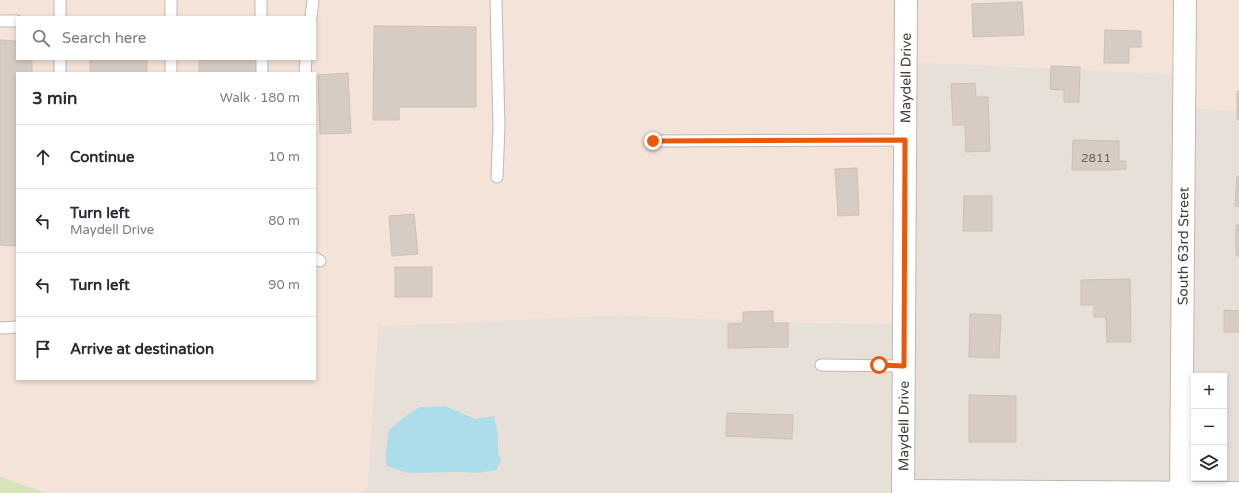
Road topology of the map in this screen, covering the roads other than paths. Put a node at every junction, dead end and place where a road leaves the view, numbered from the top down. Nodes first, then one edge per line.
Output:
1 (60, 0) edge
2 (171, 0) edge
3 (261, 0) edge
4 (313, 0) edge
5 (496, 0) edge
6 (906, 0) edge
7 (1184, 0) edge
8 (60, 16) edge
9 (171, 16) edge
10 (261, 16) edge
11 (311, 16) edge
12 (0, 21) edge
13 (16, 21) edge
14 (60, 60) edge
15 (171, 60) edge
16 (262, 60) edge
17 (306, 60) edge
18 (60, 72) edge
19 (171, 72) edge
20 (262, 72) edge
21 (305, 72) edge
22 (905, 140) junction
23 (653, 141) dead end
24 (497, 177) dead end
25 (16, 326) edge
26 (0, 328) edge
27 (821, 365) dead end
28 (904, 366) junction
29 (903, 492) edge
30 (1181, 492) edge
31 (1239, 493) edge

1 - 8 lane
2 - 9 lane
3 - 10 lane
4 - 11 lane
5 - 24 lane
6 - 22 street, Maydell Drive
7 - 30 street, South 63rd Street
12 - 13 lane
14 - 18 lane
15 - 19 lane
16 - 20 lane
17 - 21 lane
22 - 23 lane
22 - 28 street, Maydell Drive
25 - 26 lane
27 - 28 lane
28 - 29 street, Maydell Drive
29 - 30 street
30 - 31 street

